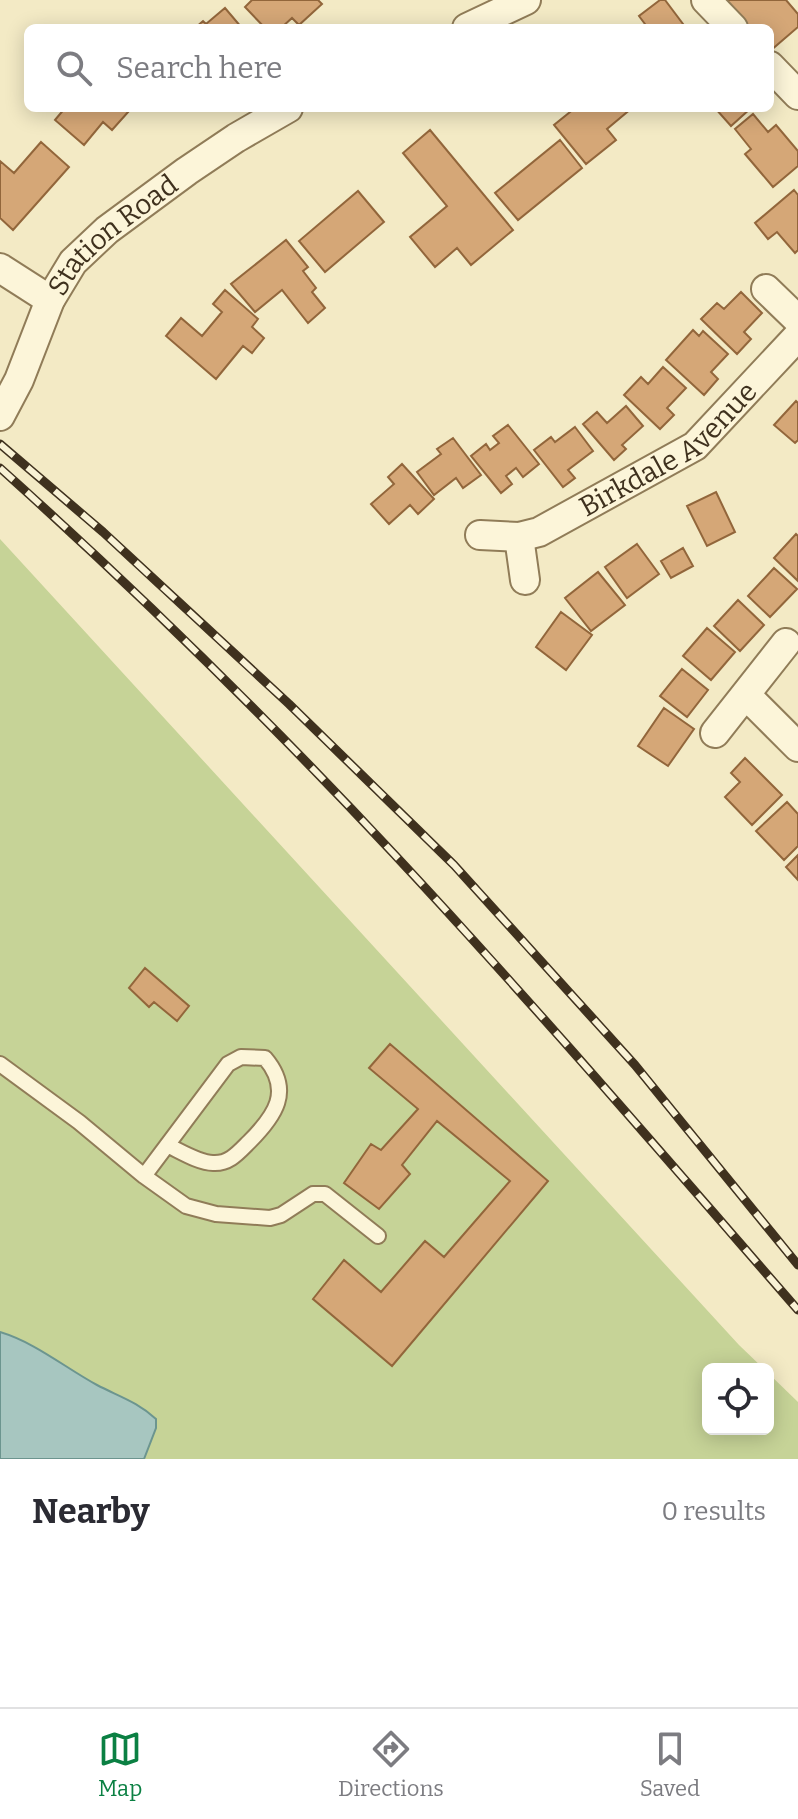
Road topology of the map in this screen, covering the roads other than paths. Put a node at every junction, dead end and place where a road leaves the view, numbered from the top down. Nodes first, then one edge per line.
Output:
1 (526, 0) edge
2 (706, 0) edge
3 (475, 24) edge
4 (729, 24) edge
5 (774, 70) edge
6 (798, 95) edge
7 (281, 112) edge
8 (0, 268) edge
9 (766, 289) dead end
10 (50, 300) junction
11 (798, 320) edge
12 (798, 336) edge
13 (0, 416) edge
14 (480, 535) dead end
15 (519, 537) junction
16 (525, 580) dead end
17 (786, 643) dead end
18 (746, 695) junction
19 (715, 733) dead end
20 (798, 747) edge
21 (0, 1064) edge
22 (167, 1145) junction
23 (144, 1176) junction
24 (378, 1236) dead end

1 - 3 street
2 - 4 street
5 - 6 street
7 - 10 street, Station Road
8 - 10 street
9 - 11 street
10 - 13 street, Station Road
12 - 15 street, Birkdale Avenue
14 - 15 street, Birkdale Avenue
15 - 16 street
17 - 18 street
18 - 19 street
18 - 20 street
21 - 23 lane
22 - 22 lane
22 - 23 lane
23 - 24 lane

